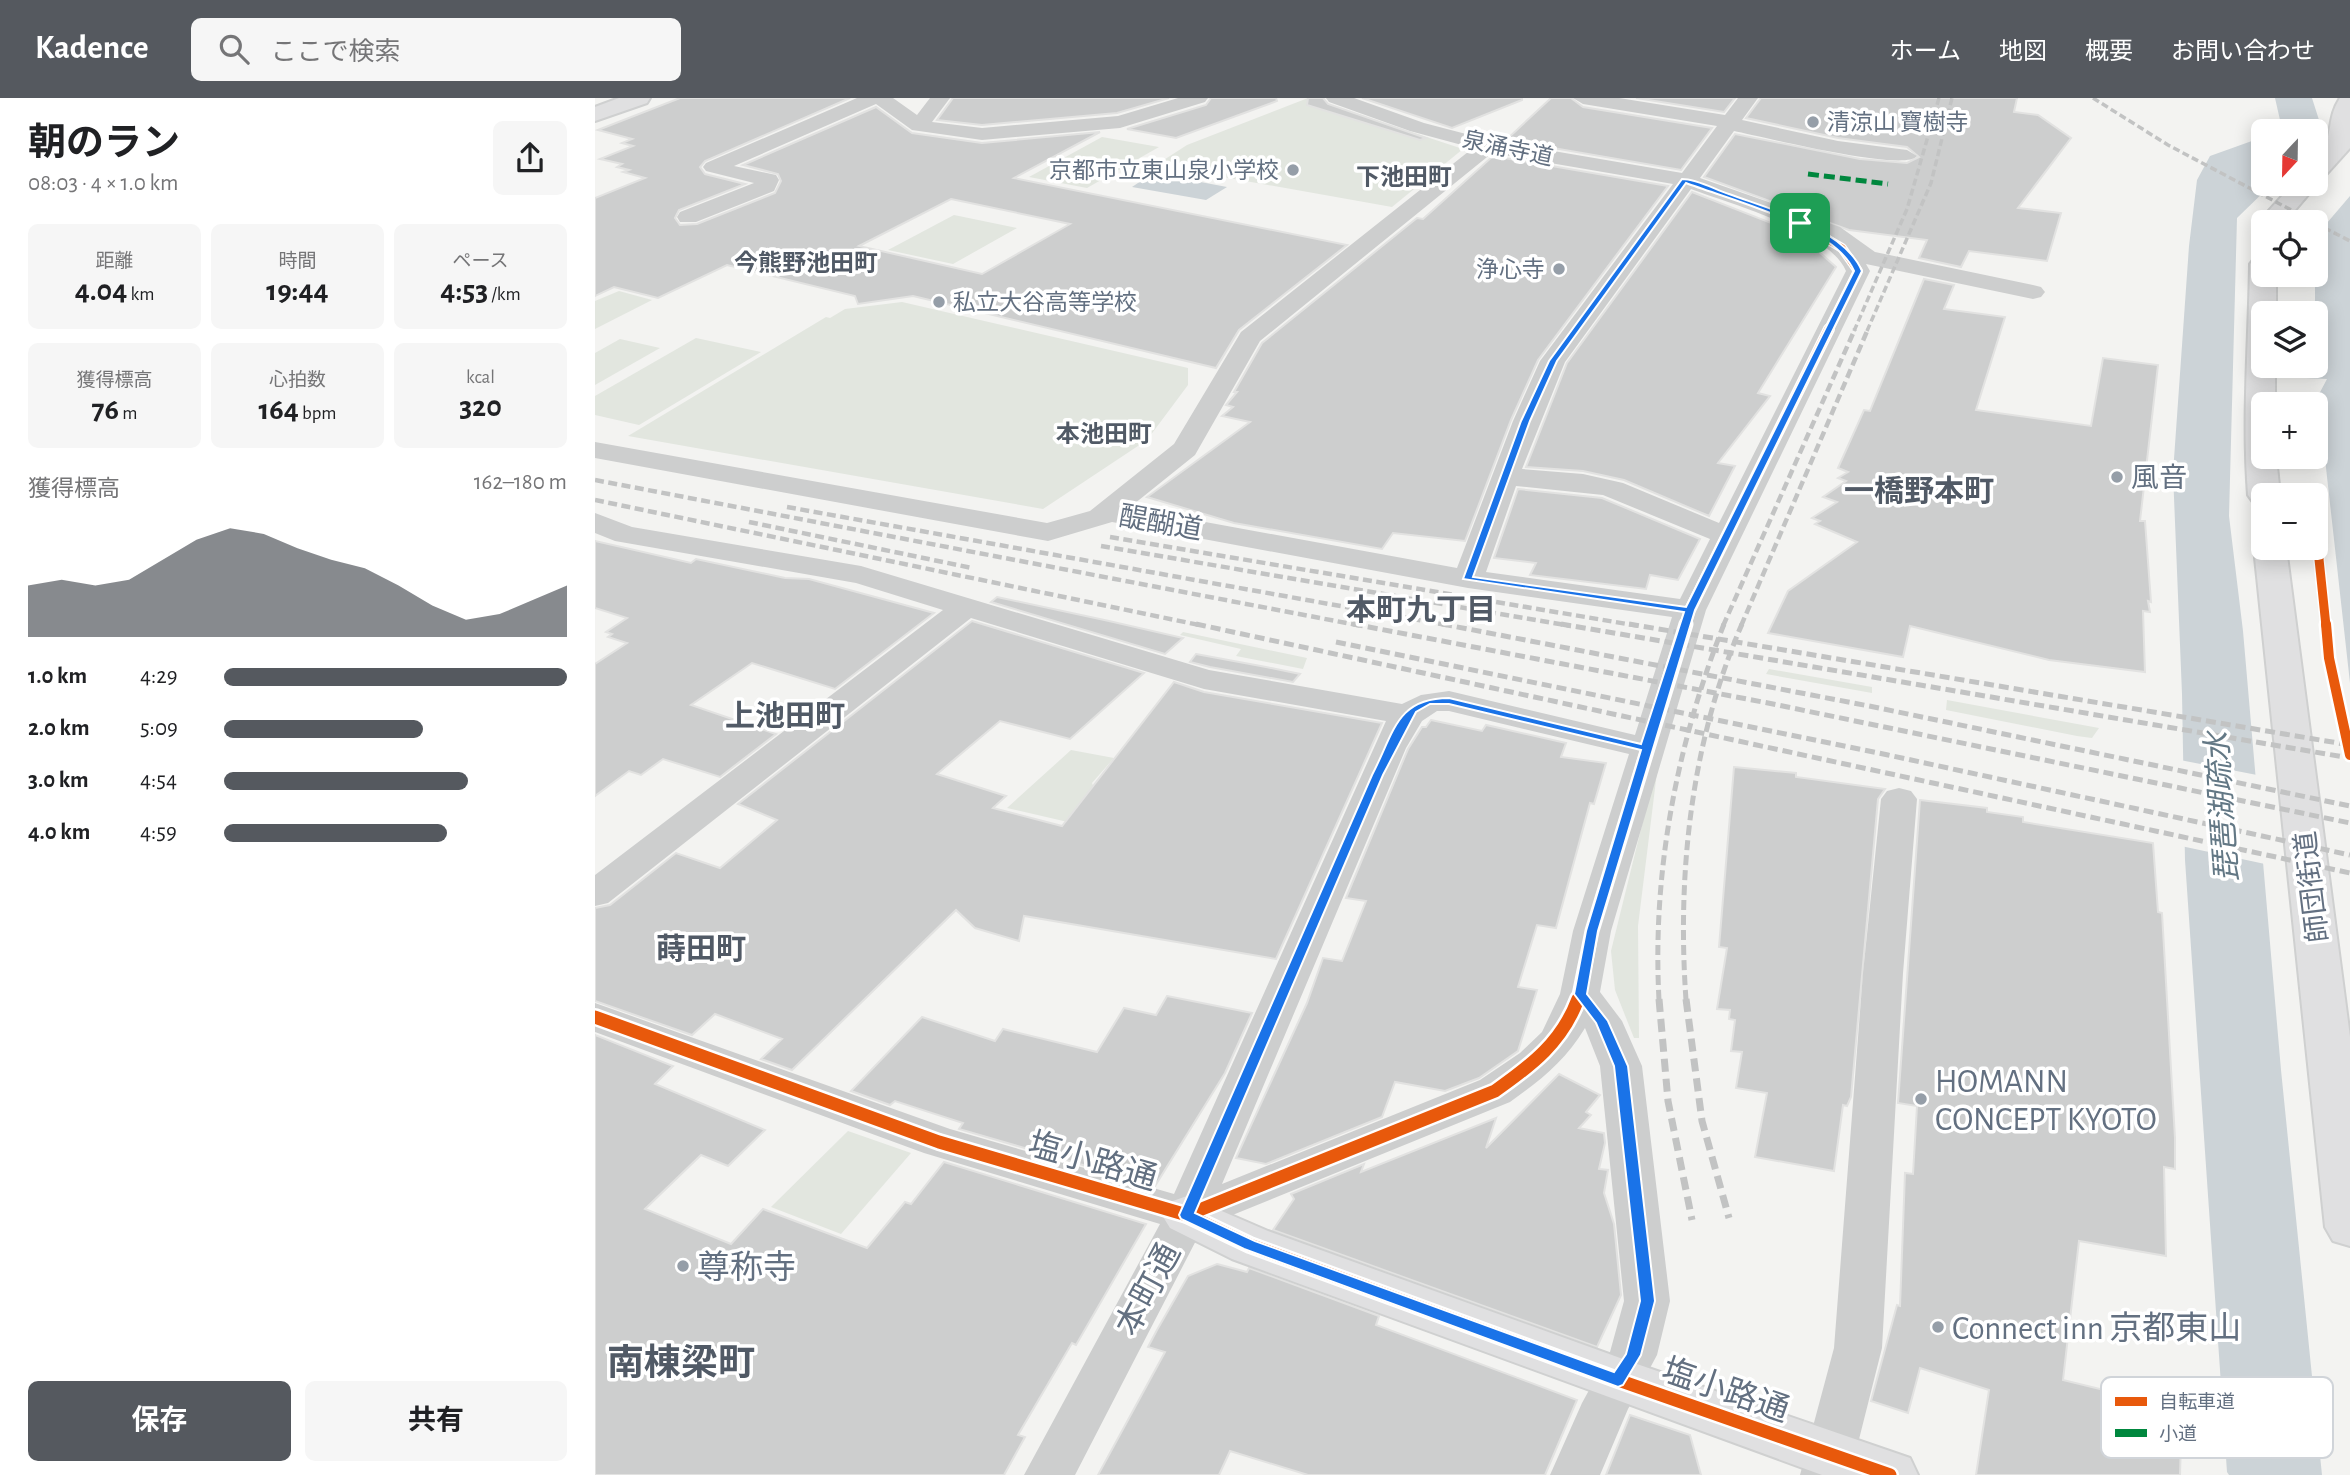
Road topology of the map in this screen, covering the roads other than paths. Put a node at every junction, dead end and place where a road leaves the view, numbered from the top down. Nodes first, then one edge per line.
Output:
1 (639, 98) edge
2 (874, 98) edge
3 (880, 98) edge
4 (940, 98) edge
5 (1198, 98) edge
6 (1336, 98) edge
7 (1583, 98) edge
8 (1748, 98) edge
9 (2350, 99) edge
10 (595, 114) edge
11 (1730, 123) junction
12 (919, 126) junction
13 (2345, 139) edge
14 (1488, 146) junction
15 (1907, 156) dead end
16 (2328, 158) edge
17 (1685, 180) junction
18 (2295, 196) edge
19 (2283, 210) edge
20 (688, 217) dead end
21 (1800, 223) junction
22 (2033, 292) dead end
23 (2261, 378) edge
24 (595, 450) edge
25 (1505, 477) junction
26 (2264, 483) edge
27 (1106, 512) junction
28 (595, 522) edge
29 (1727, 535) junction
30 (2271, 560) edge
31 (1468, 579) junction
32 (968, 606) junction
33 (1690, 610) junction
34 (1407, 715) junction
35 (1645, 748) junction
36 (1899, 799) dead end
37 (595, 894) edge
38 (1580, 994) junction
39 (595, 1017) edge
40 (1187, 1215) junction
41 (2350, 1227) edge
42 (1618, 1380) junction
43 (1829, 1464) edge
44 (1049, 1475) edge
45 (1575, 1475) edge
46 (1890, 1475) edge

1 - 10 street
2 - 20 street
3 - 12 street
4 - 12 street
5 - 12 street
6 - 14 street, 泉涌寺道
7 - 11 street
8 - 11 street
9 - 13 street
11 - 15 street
11 - 17 street
13 - 16 street
14 - 17 street, 泉涌寺道
14 - 27 street
17 - 21 street, 泉涌寺道
17 - 25 street
18 - 19 street
21 - 22 street
21 - 29 street
23 - 26 street
24 - 27 street, 醍醐道
25 - 29 street
25 - 31 street
27 - 31 street, 醍醐道
28 - 32 street
29 - 33 street
30 - 41 street, 師団街道
31 - 33 street, 醍醐道
32 - 34 street
32 - 37 street
33 - 35 street
34 - 35 street
34 - 40 street, 本町通
35 - 38 street
36 - 43 street
38 - 40 street
38 - 42 street
39 - 40 street, 塩小路通
40 - 42 street, 塩小路通
40 - 44 street, 本町通
42 - 43 street, 塩小路通
42 - 45 street
43 - 46 street, 塩小路通

